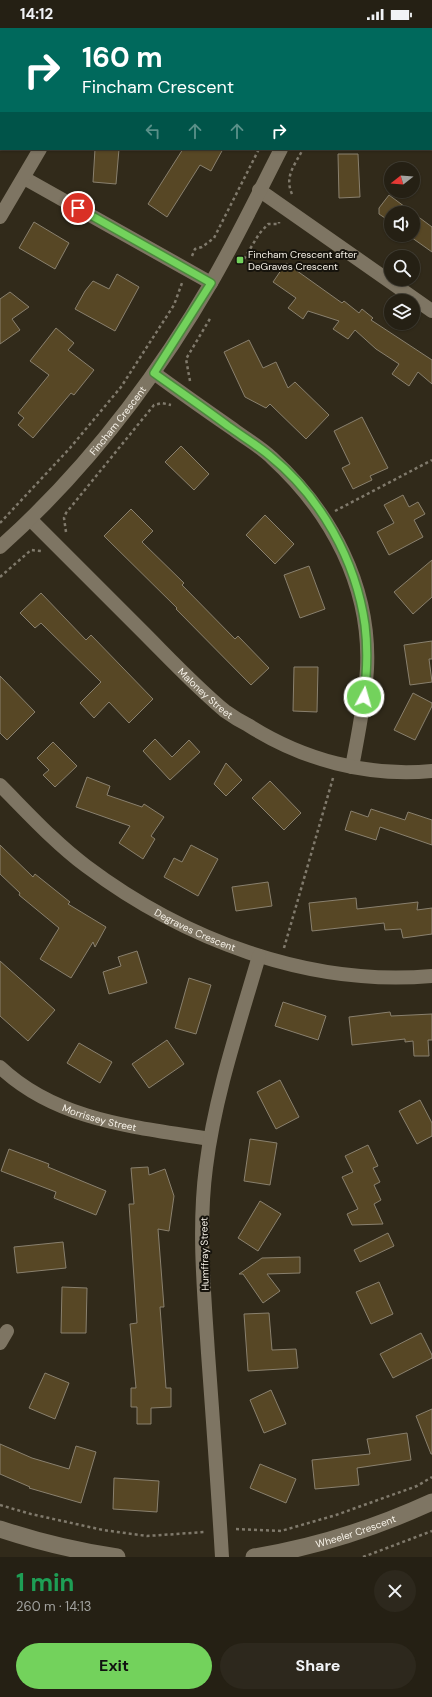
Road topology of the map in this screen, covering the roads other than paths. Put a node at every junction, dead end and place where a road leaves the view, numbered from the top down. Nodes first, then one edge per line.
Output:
1 (39, 150) edge
2 (280, 150) edge
3 (24, 178) junction
4 (259, 190) junction
5 (0, 217) edge
6 (211, 283) junction
7 (432, 311) edge
8 (154, 373) junction
9 (31, 520) junction
10 (0, 547) edge
11 (352, 767) junction
12 (432, 771) edge
13 (0, 785) edge
14 (259, 956) junction
15 (432, 976) edge
16 (0, 1067) edge
17 (210, 1139) junction
18 (432, 1502) edge
19 (0, 1529) edge
20 (117, 1557) edge
21 (222, 1557) edge
22 (254, 1557) edge

1 - 3 street
2 - 4 street, Fincham Crescent
3 - 5 street
3 - 6 street
4 - 6 street, Fincham Crescent
4 - 7 street
6 - 8 street, Fincham Crescent
8 - 9 street, Fincham Crescent
8 - 11 street
9 - 10 street, Fincham Crescent
9 - 11 street, Maloney Street
11 - 12 street, Maloney Street
13 - 14 street, Degraves Crescent
14 - 15 street, Degraves Crescent
14 - 17 street, Humffray Street
16 - 17 street, Morrissey Street
17 - 21 street, Humffray Street
18 - 22 street, Wheeler Crescent
19 - 20 street

